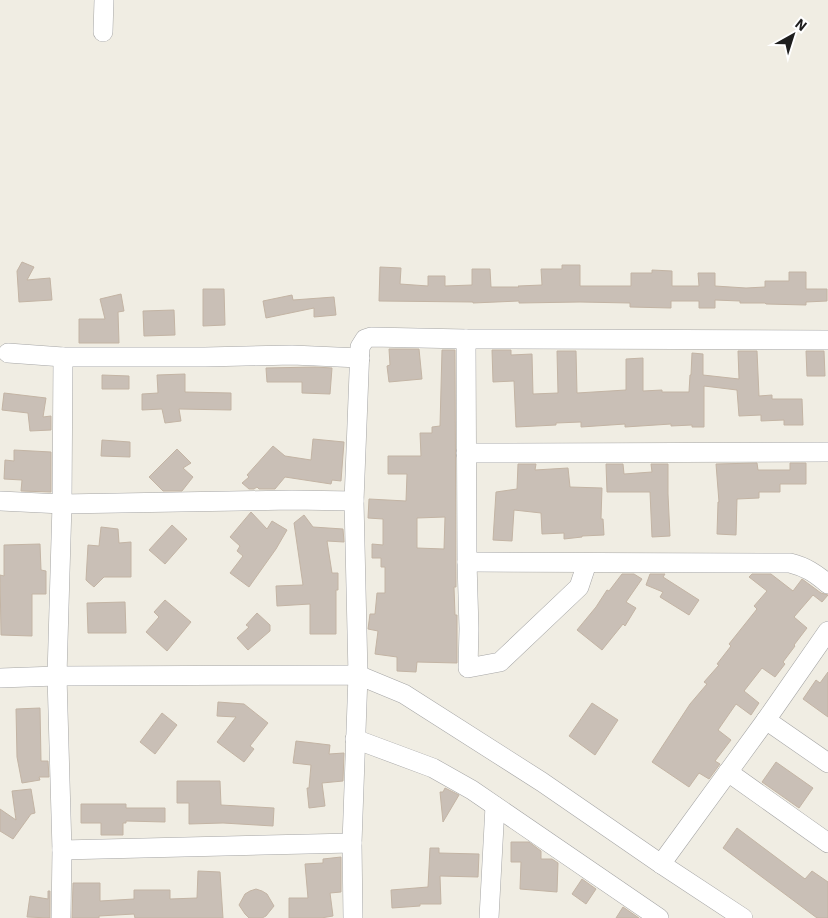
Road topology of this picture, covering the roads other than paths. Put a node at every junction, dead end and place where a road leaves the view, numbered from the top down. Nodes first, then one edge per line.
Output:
1 (104, 0) edge
2 (104, 32) dead end
3 (466, 339) junction
4 (828, 340) edge
5 (8, 353) dead end
6 (63, 357) junction
7 (360, 358) junction
8 (828, 452) edge
9 (466, 453) junction
10 (0, 501) edge
11 (354, 502) junction
12 (62, 504) junction
13 (467, 562) junction
14 (587, 563) junction
15 (828, 584) edge
16 (828, 632) edge
17 (358, 675) junction
18 (57, 676) junction
19 (0, 678) edge
20 (766, 720) junction
21 (356, 739) junction
22 (828, 763) edge
23 (728, 772) junction
24 (496, 806) junction
25 (352, 843) junction
26 (828, 843) edge
27 (62, 850) junction
28 (661, 864) junction
29 (61, 918) edge
30 (353, 918) edge
31 (489, 918) edge
32 (659, 918) edge
33 (743, 918) edge

1 - 2 street
3 - 4 street
3 - 7 street
3 - 9 street
5 - 6 street
6 - 7 street
6 - 12 street
7 - 11 street
8 - 9 street
9 - 13 street
10 - 12 street
11 - 12 street
11 - 17 street
12 - 18 street
13 - 14 street
13 - 14 street
14 - 15 street
16 - 20 street
17 - 18 street
17 - 21 street
17 - 28 street
18 - 19 street
18 - 27 street
20 - 22 street
20 - 23 street
21 - 24 street
21 - 25 street
23 - 26 street
23 - 28 street
24 - 31 street
24 - 32 street
25 - 27 street
25 - 30 street
27 - 29 street
28 - 33 street

